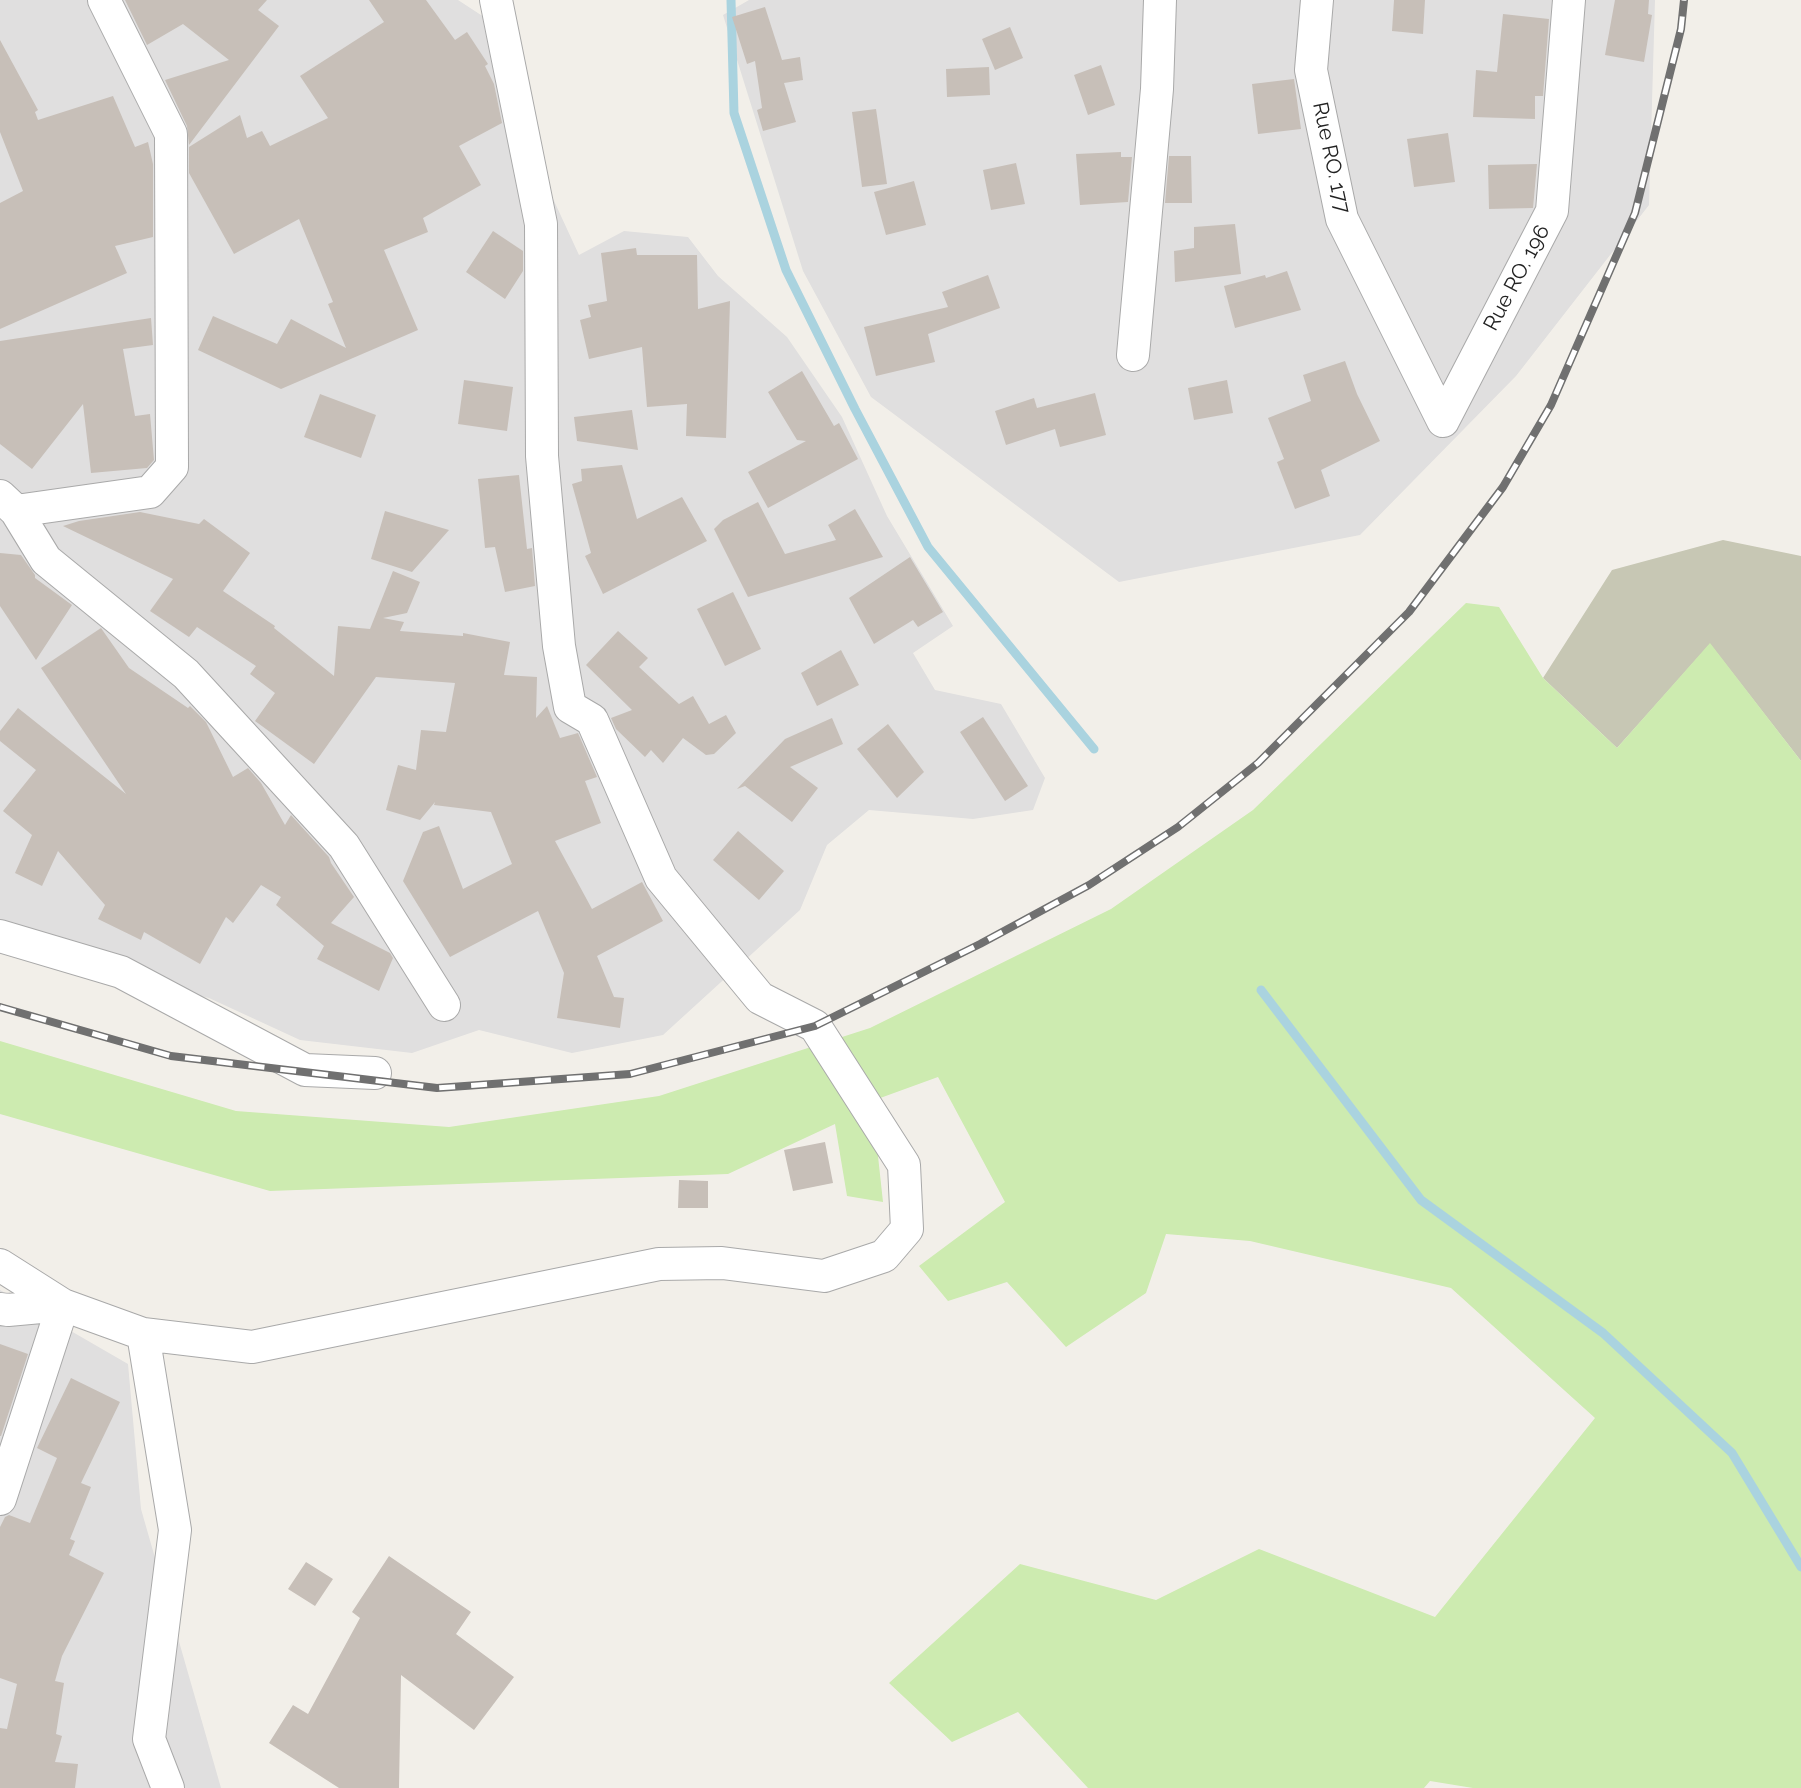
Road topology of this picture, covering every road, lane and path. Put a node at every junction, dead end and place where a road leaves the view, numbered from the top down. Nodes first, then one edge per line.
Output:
1 (104, 0) edge
2 (496, 0) edge
3 (1160, 0) edge
4 (1317, 0) edge
5 (1569, 0) edge
6 (1133, 355) dead end
7 (1443, 421) joint
8 (8, 503) edge
9 (0, 936) edge
10 (444, 1005) dead end
11 (375, 1073) dead end
12 (0, 1265) edge
13 (63, 1305) junction
14 (0, 1309) edge
15 (143, 1334) junction
16 (0, 1499) edge
17 (168, 1788) edge

1 - 8 street
2 - 15 street
3 - 6 street
4 - 7 street, Rue RO. 177
5 - 7 street, Rue RO. 196
8 - 10 street
9 - 11 street
12 - 13 street
13 - 14 street
13 - 15 street
13 - 16 street
15 - 17 street

